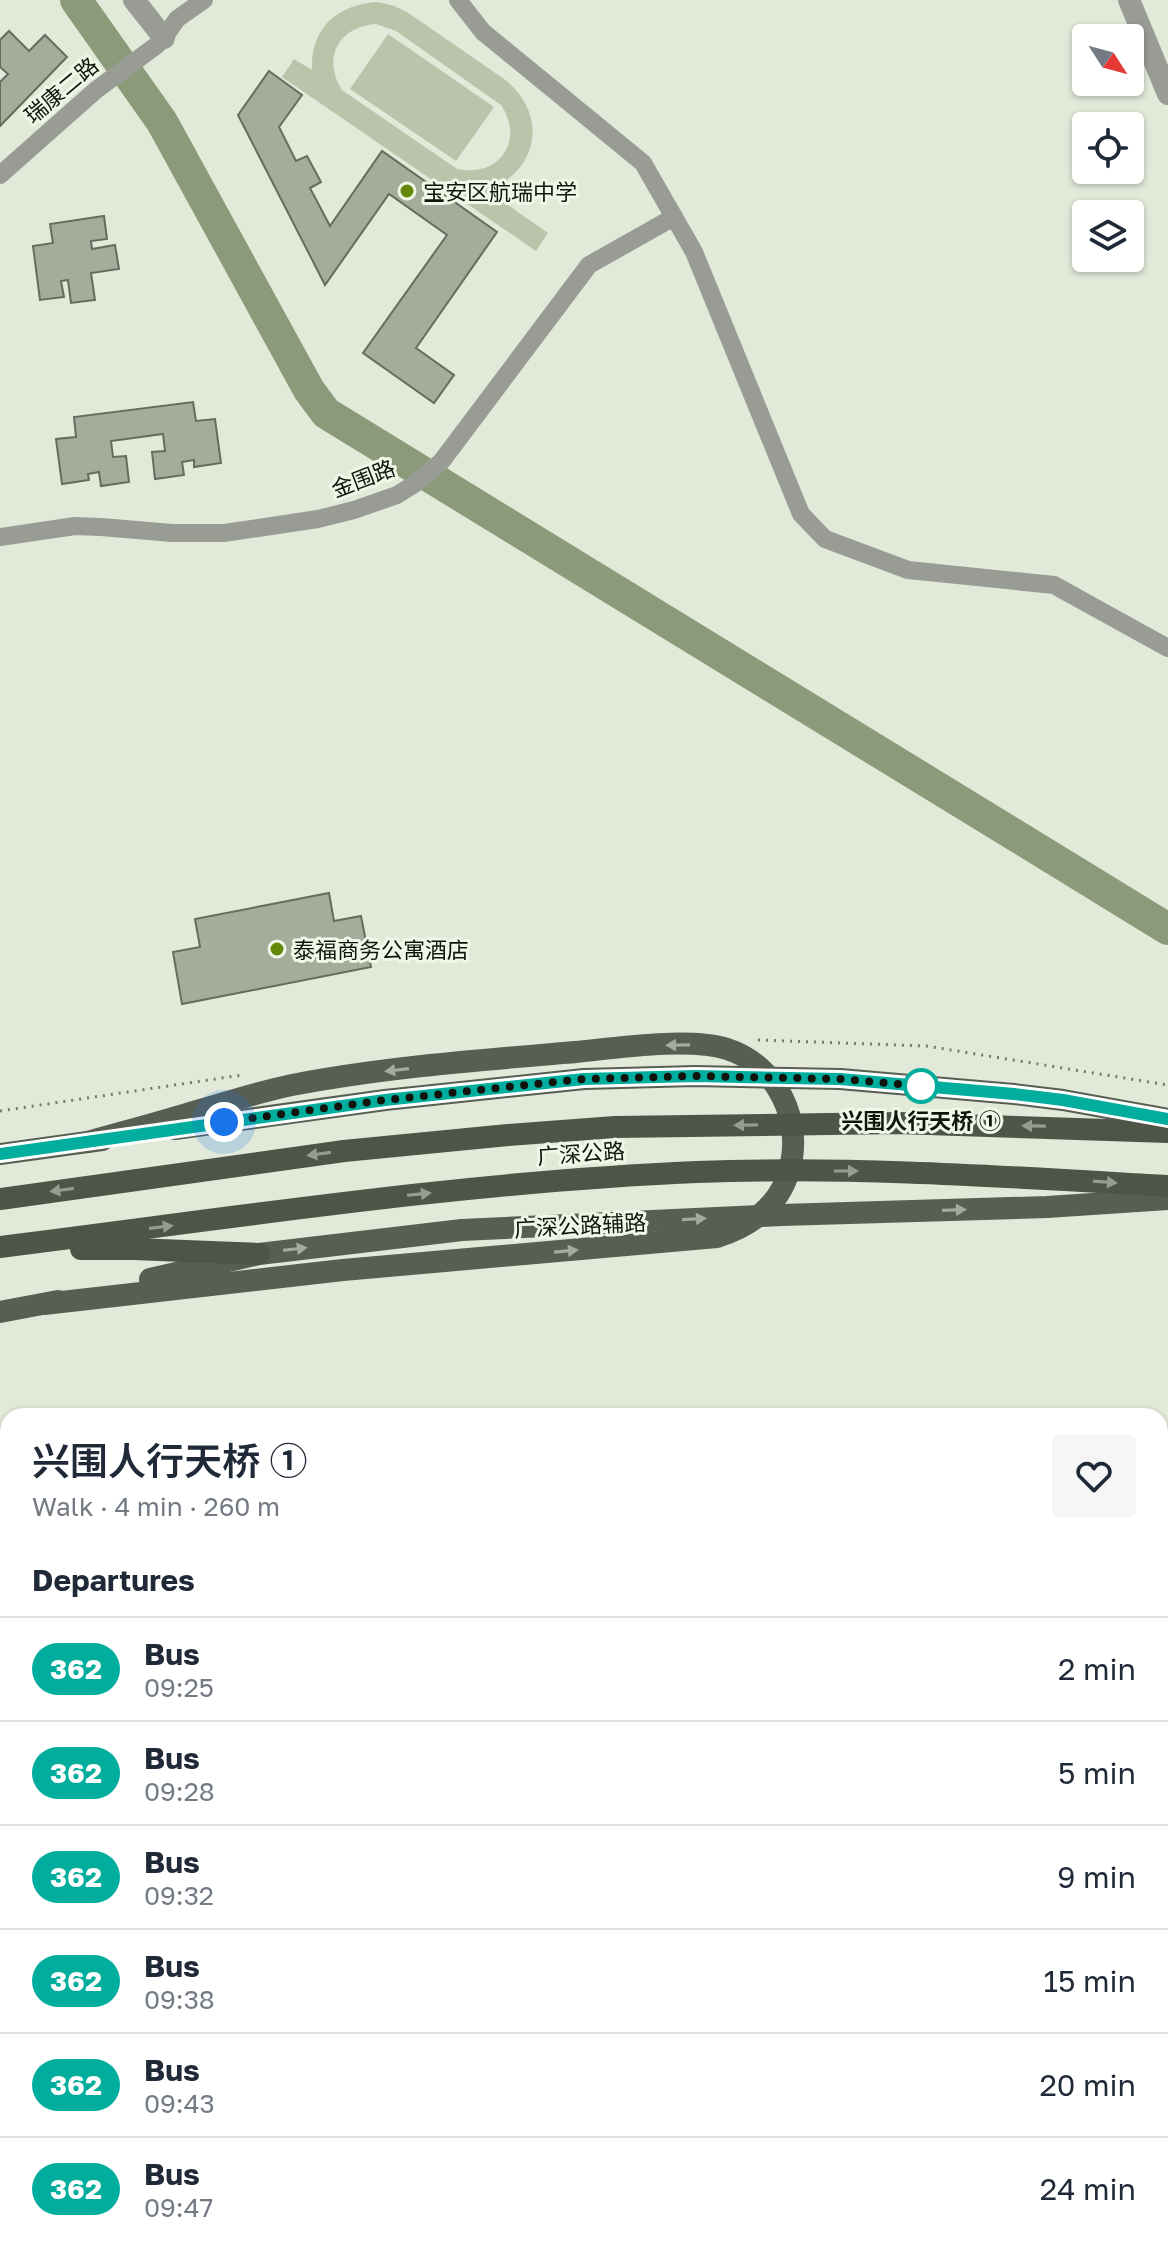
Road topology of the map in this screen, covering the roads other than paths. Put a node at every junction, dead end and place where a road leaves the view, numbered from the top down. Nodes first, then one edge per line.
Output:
1 (134, 0) edge
2 (204, 0) edge
3 (458, 0) edge
4 (1129, 0) edge
5 (160, 42) junction
6 (1168, 94) edge
7 (0, 175) edge
8 (674, 217) junction
9 (0, 537) edge
10 (1168, 648) edge
11 (1168, 1119) edge
12 (1168, 1132) edge
13 (88, 1142) junction
14 (0, 1154) edge
15 (1168, 1186) edge
16 (0, 1199) edge
17 (1168, 1199) edge
18 (0, 1248) edge
19 (259, 1254) junction
20 (44, 1304) junction
21 (0, 1312) edge

1 - 5 street
2 - 5 street, 瑞康二路
3 - 8 street
4 - 6 street
5 - 7 street, 瑞康二路
8 - 9 street, 金围路
8 - 10 street
11 - 13 main road
12 -> 16 highway, 广深公路
13 - 14 main road
20 -> 13 main road
18 -> 15 highway, 广深公路
19 -> 17 main road, 广深公路辅路
18 - 19 highway
19 - 20 main road, 广深公路辅路
20 - 21 main road, 广深公路辅路

